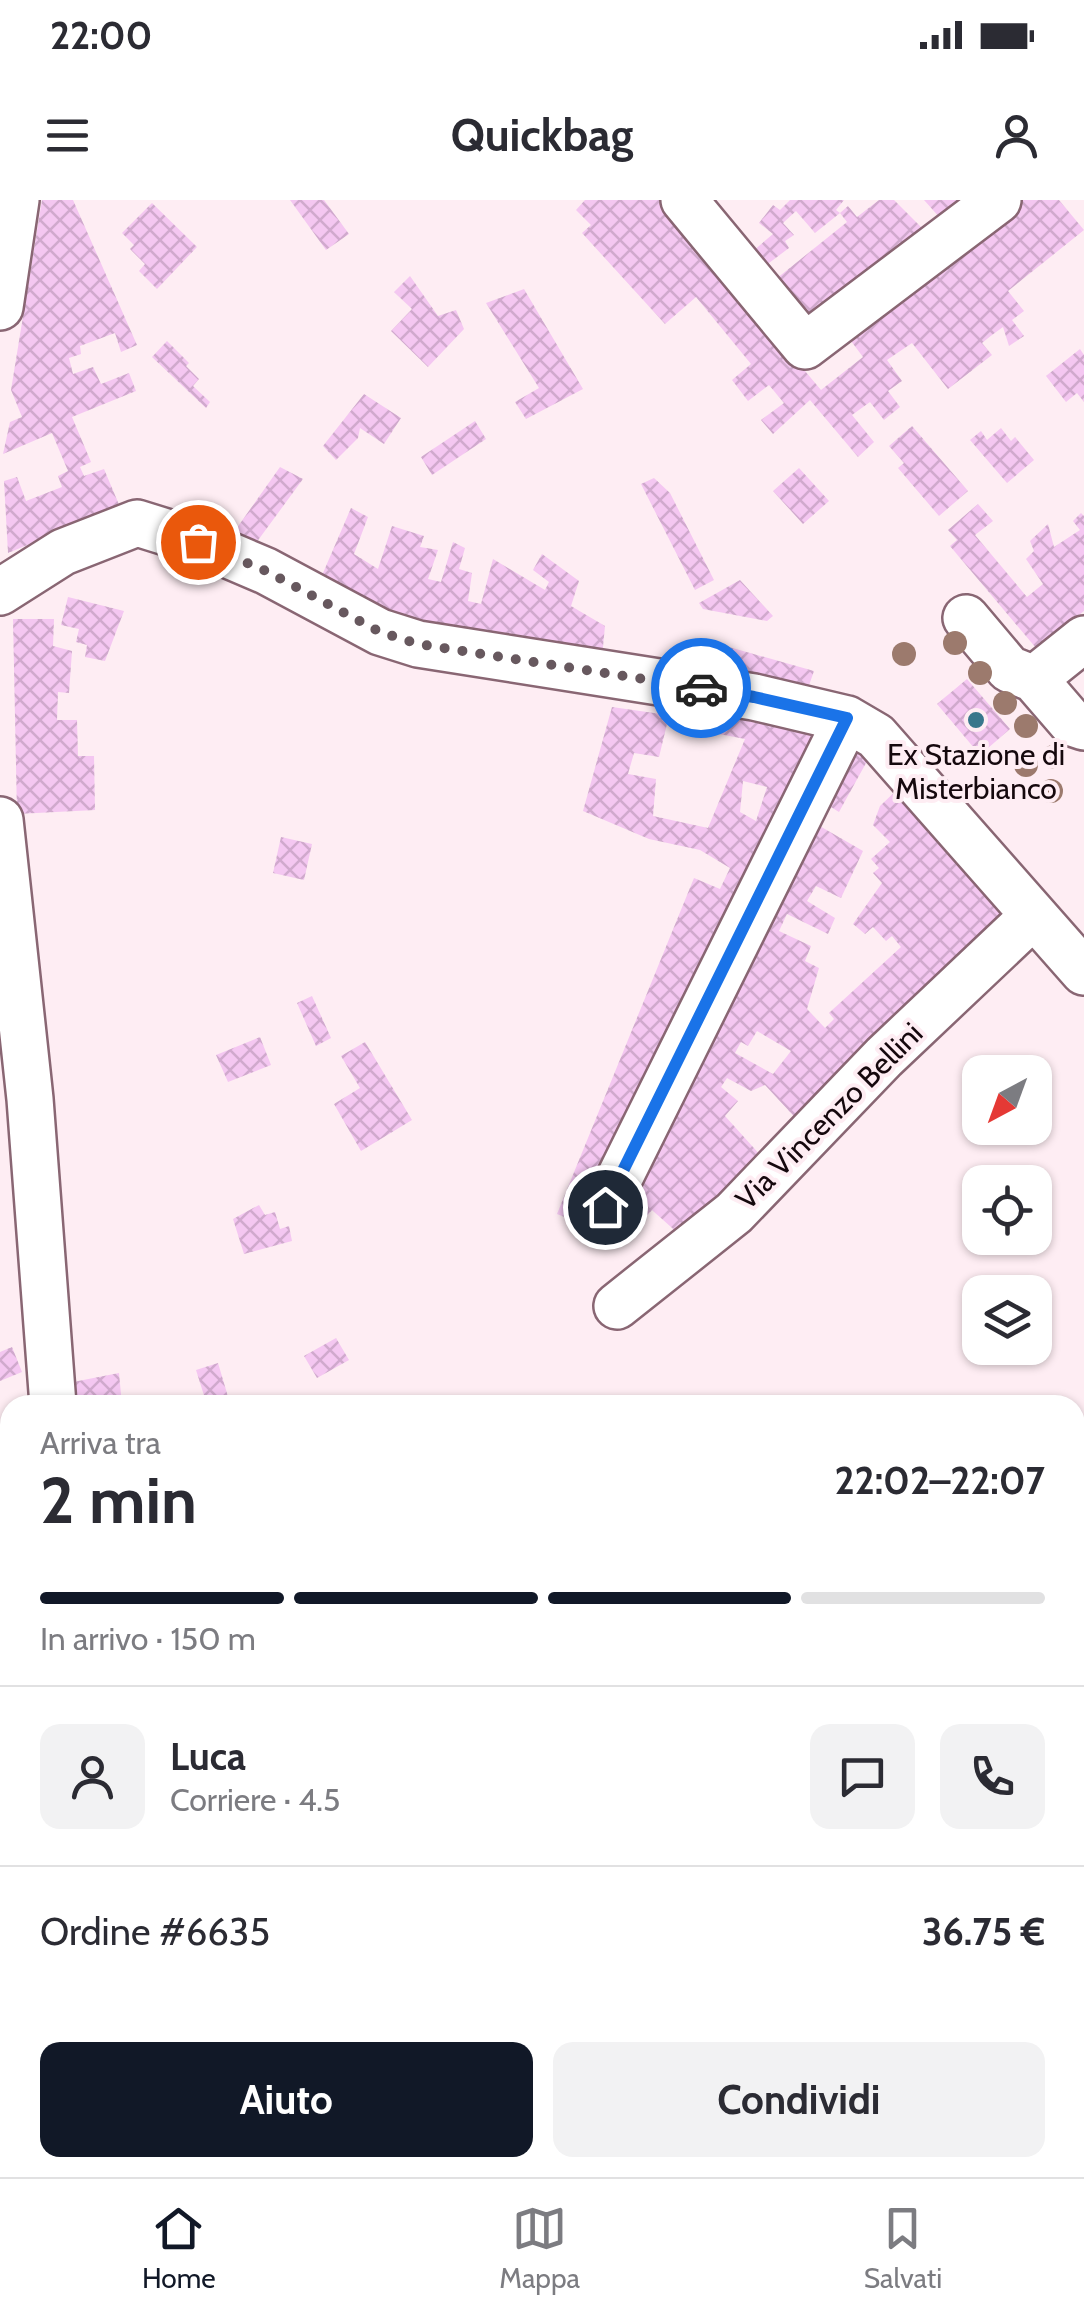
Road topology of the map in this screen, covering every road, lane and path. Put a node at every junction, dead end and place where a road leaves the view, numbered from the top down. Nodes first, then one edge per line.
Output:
1 (16, 200) edge
2 (684, 200) edge
3 (998, 200) edge
4 (0, 307) edge
5 (0, 592) edge
6 (966, 618) dead end
7 (1059, 659) edge
8 (847, 718) junction
9 (1084, 727) edge
10 (0, 820) edge
11 (1033, 916) junction
12 (1084, 972) edge
13 (605, 1207) dead end
14 (617, 1306) dead end
15 (52, 1395) edge

1 - 4 street
2 - 3 street
5 - 8 street
6 - 7 street
7 - 9 street
8 - 11 street
8 - 13 street
10 - 15 street
11 - 12 street
11 - 14 street, Via Vincenzo Bellini

